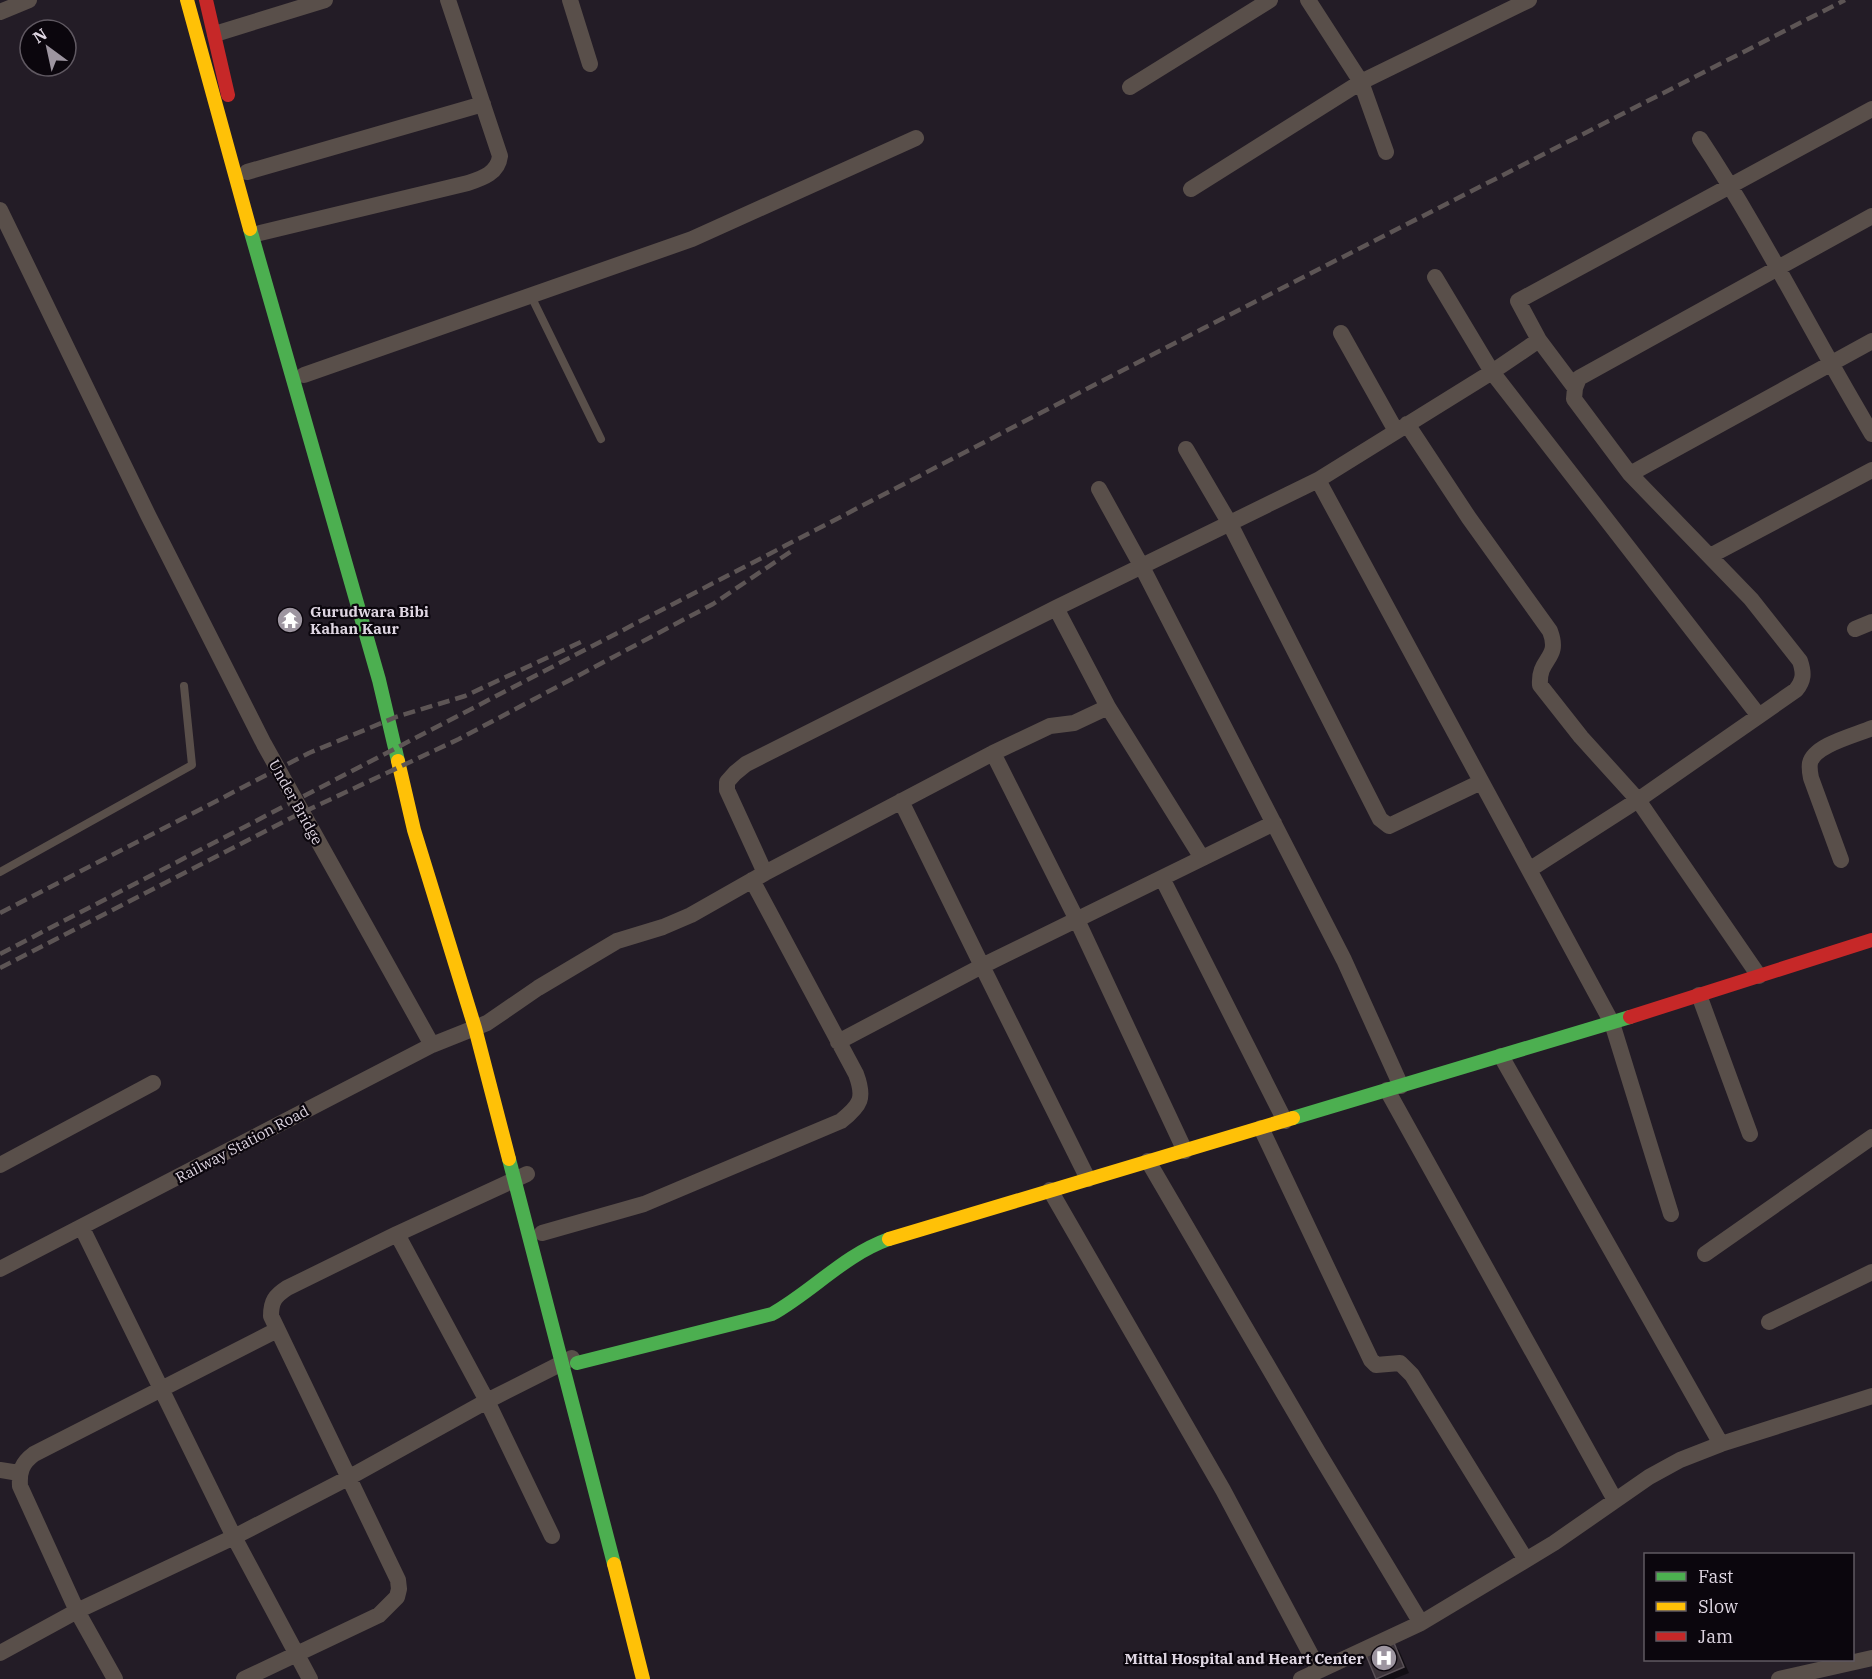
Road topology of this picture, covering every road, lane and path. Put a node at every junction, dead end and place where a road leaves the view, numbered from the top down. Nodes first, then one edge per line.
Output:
1 (29, 0) edge
2 (187, 0) edge
3 (206, 0) edge
4 (325, 0) edge
5 (448, 0) edge
6 (570, 0) edge
7 (1270, 0) edge
8 (1308, 0) edge
9 (1529, 0) edge
10 (1, 13) edge
11 (215, 34) junction
12 (590, 64) dead end
13 (1361, 82) junction
14 (1130, 87) dead end
15 (483, 104) junction
16 (231, 105) dead end
17 (1872, 109) edge
18 (236, 127) dead end
19 (916, 138) dead end
20 (1700, 139) dead end
21 (1386, 153) dead end
22 (247, 172) junction
23 (1731, 186) junction
24 (1191, 189) dead end
25 (0, 210) edge
26 (1872, 216) edge
27 (260, 233) junction
28 (1778, 268) junction
29 (1435, 277) dead end
30 (531, 296) junction
31 (1341, 333) dead end
32 (1539, 340) junction
33 (1872, 341) edge
34 (1830, 364) junction
35 (1492, 372) junction
36 (304, 375) junction
37 (1575, 388) junction
38 (1401, 428) junction
39 (1872, 434) edge
40 (601, 440) dead end
41 (1186, 449) dead end
42 (1872, 470) edge
43 (1630, 474) junction
44 (1318, 480) junction
45 (1099, 489) dead end
46 (1230, 524) junction
47 (1710, 556) junction
48 (1142, 567) junction
49 (1056, 608) junction
50 (1872, 622) edge
51 (1855, 629) dead end
52 (184, 686) dead end
53 (1108, 707) junction
54 (1759, 716) junction
55 (1872, 728) edge
56 (993, 753) junction
57 (1481, 782) junction
58 (1638, 800) junction
59 (901, 801) junction
60 (1274, 823) junction
61 (1202, 858) junction
62 (1841, 860) dead end
63 (1529, 870) junction
64 (0, 872) edge
65 (759, 877) junction
66 (1162, 878) junction
67 (1077, 920) junction
68 (1872, 940) edge
69 (982, 966) junction
70 (1759, 976) junction
71 (1699, 995) junction
72 (1612, 1023) junction
73 (481, 1025) junction
74 (838, 1042) junction
75 (432, 1045) junction
76 (1501, 1056) junction
77 (153, 1083) dead end
78 (1394, 1088) junction
79 (1285, 1121) junction
80 (1261, 1128) junction
81 (1750, 1134) dead end
82 (1872, 1137) edge
83 (1185, 1151) junction
84 (1148, 1161) junction
85 (0, 1166) edge
86 (521, 1177) junction
87 (1088, 1179) junction
88 (1050, 1190) junction
89 (1671, 1214) dead end
90 (82, 1228) junction
91 (542, 1233) junction
92 (398, 1234) junction
93 (1705, 1254) dead end
94 (0, 1269) edge
95 (1872, 1272) edge
96 (554, 1278) dead end
97 (1769, 1322) dead end
98 (278, 1330) junction
99 (574, 1360) junction
100 (161, 1390) junction
101 (1872, 1396) edge
102 (487, 1401) junction
103 (1721, 1444) junction
104 (0, 1470) edge
105 (19, 1473) junction
106 (350, 1477) junction
107 (1615, 1500) junction
108 (552, 1536) dead end
109 (234, 1537) junction
110 (1526, 1560) junction
111 (78, 1611) junction
112 (1421, 1623) junction
113 (0, 1653) edge
114 (296, 1653) junction
115 (1872, 1658) edge
116 (1319, 1670) junction
117 (115, 1679) edge
118 (244, 1679) edge
119 (310, 1679) edge
120 (643, 1679) edge
121 (1301, 1679) edge
122 (1779, 1679) edge

1 - 10 street
2 - 73 street
3 - 11 street
4 - 11 street
5 - 15 street
6 - 12 street
7 - 14 street
8 - 13 street
9 - 13 street
11 - 16 street
13 - 21 street
13 - 24 street
15 - 22 street
15 - 27 street
17 - 23 street
18 - 22 street
19 - 30 street
20 - 23 street
22 - 27 street
23 - 28 street
23 - 32 street
25 - 75 street, Under Bridge
26 - 28 street
27 - 36 street
28 - 34 street
28 - 37 street
29 - 35 street
30 - 36 street
30 - 40 lane
31 - 38 street
32 - 35 street
32 - 37 street
33 - 34 street
34 - 39 street
34 - 43 street
35 - 38 street
35 - 54 street
36 - 73 street
37 - 43 street
38 - 44 street
38 - 58 street
41 - 46 street
42 - 47 street
43 - 47 street
44 - 46 street
44 - 57 street
45 - 48 street
46 - 48 street
46 - 57 street
47 - 54 street
48 - 49 street
48 - 60 street
49 - 53 street
49 - 65 street
50 - 51 street
52 - 64 lane
53 - 56 street, Railway Station Road
53 - 61 street
54 - 58 street
55 - 62 street
56 - 59 street, Railway Station Road
56 - 67 street
57 - 63 street
58 - 63 street
58 - 70 street
59 - 65 street, Railway Station Road
59 - 69 street
60 - 61 street
60 - 78 street
61 - 66 street
63 - 72 street
65 - 73 street, Railway Station Road
65 - 74 street
66 - 67 street
66 - 79 street
67 - 69 street
67 - 83 street
68 - 70 street
69 - 74 street
69 - 87 street
70 - 71 street
71 - 72 street
71 - 81 street
72 - 76 street
72 - 89 street
73 - 75 street, Railway Station Road
73 - 86 street
74 - 91 street
75 - 90 street, Railway Station Road
76 - 78 street
76 - 103 street
77 - 85 street
78 - 79 street
78 - 107 street
79 - 80 street
80 - 83 street
80 - 110 street
82 - 93 street
83 - 84 street
84 - 87 street
84 - 112 street
86 - 91 street
86 - 92 street
86 - 99 street
87 - 88 street
88 - 99 street
88 - 116 street
90 - 94 street, Railway Station Road
90 - 100 street
91 - 96 street
92 - 98 street
92 - 102 street
95 - 97 street
98 - 100 street
98 - 106 street
99 - 102 street
99 - 120 street
100 - 105 street
100 - 109 street
101 - 103 street
102 - 106 street
102 - 108 street
103 - 107 street
104 - 105 street
105 - 111 street
106 - 109 street
106 - 114 street
107 - 110 street
109 - 111 street
109 - 114 street
110 - 112 street
111 - 113 street
111 - 117 street
112 - 116 street
114 - 118 street
114 - 119 street
115 - 122 street
116 - 121 street

